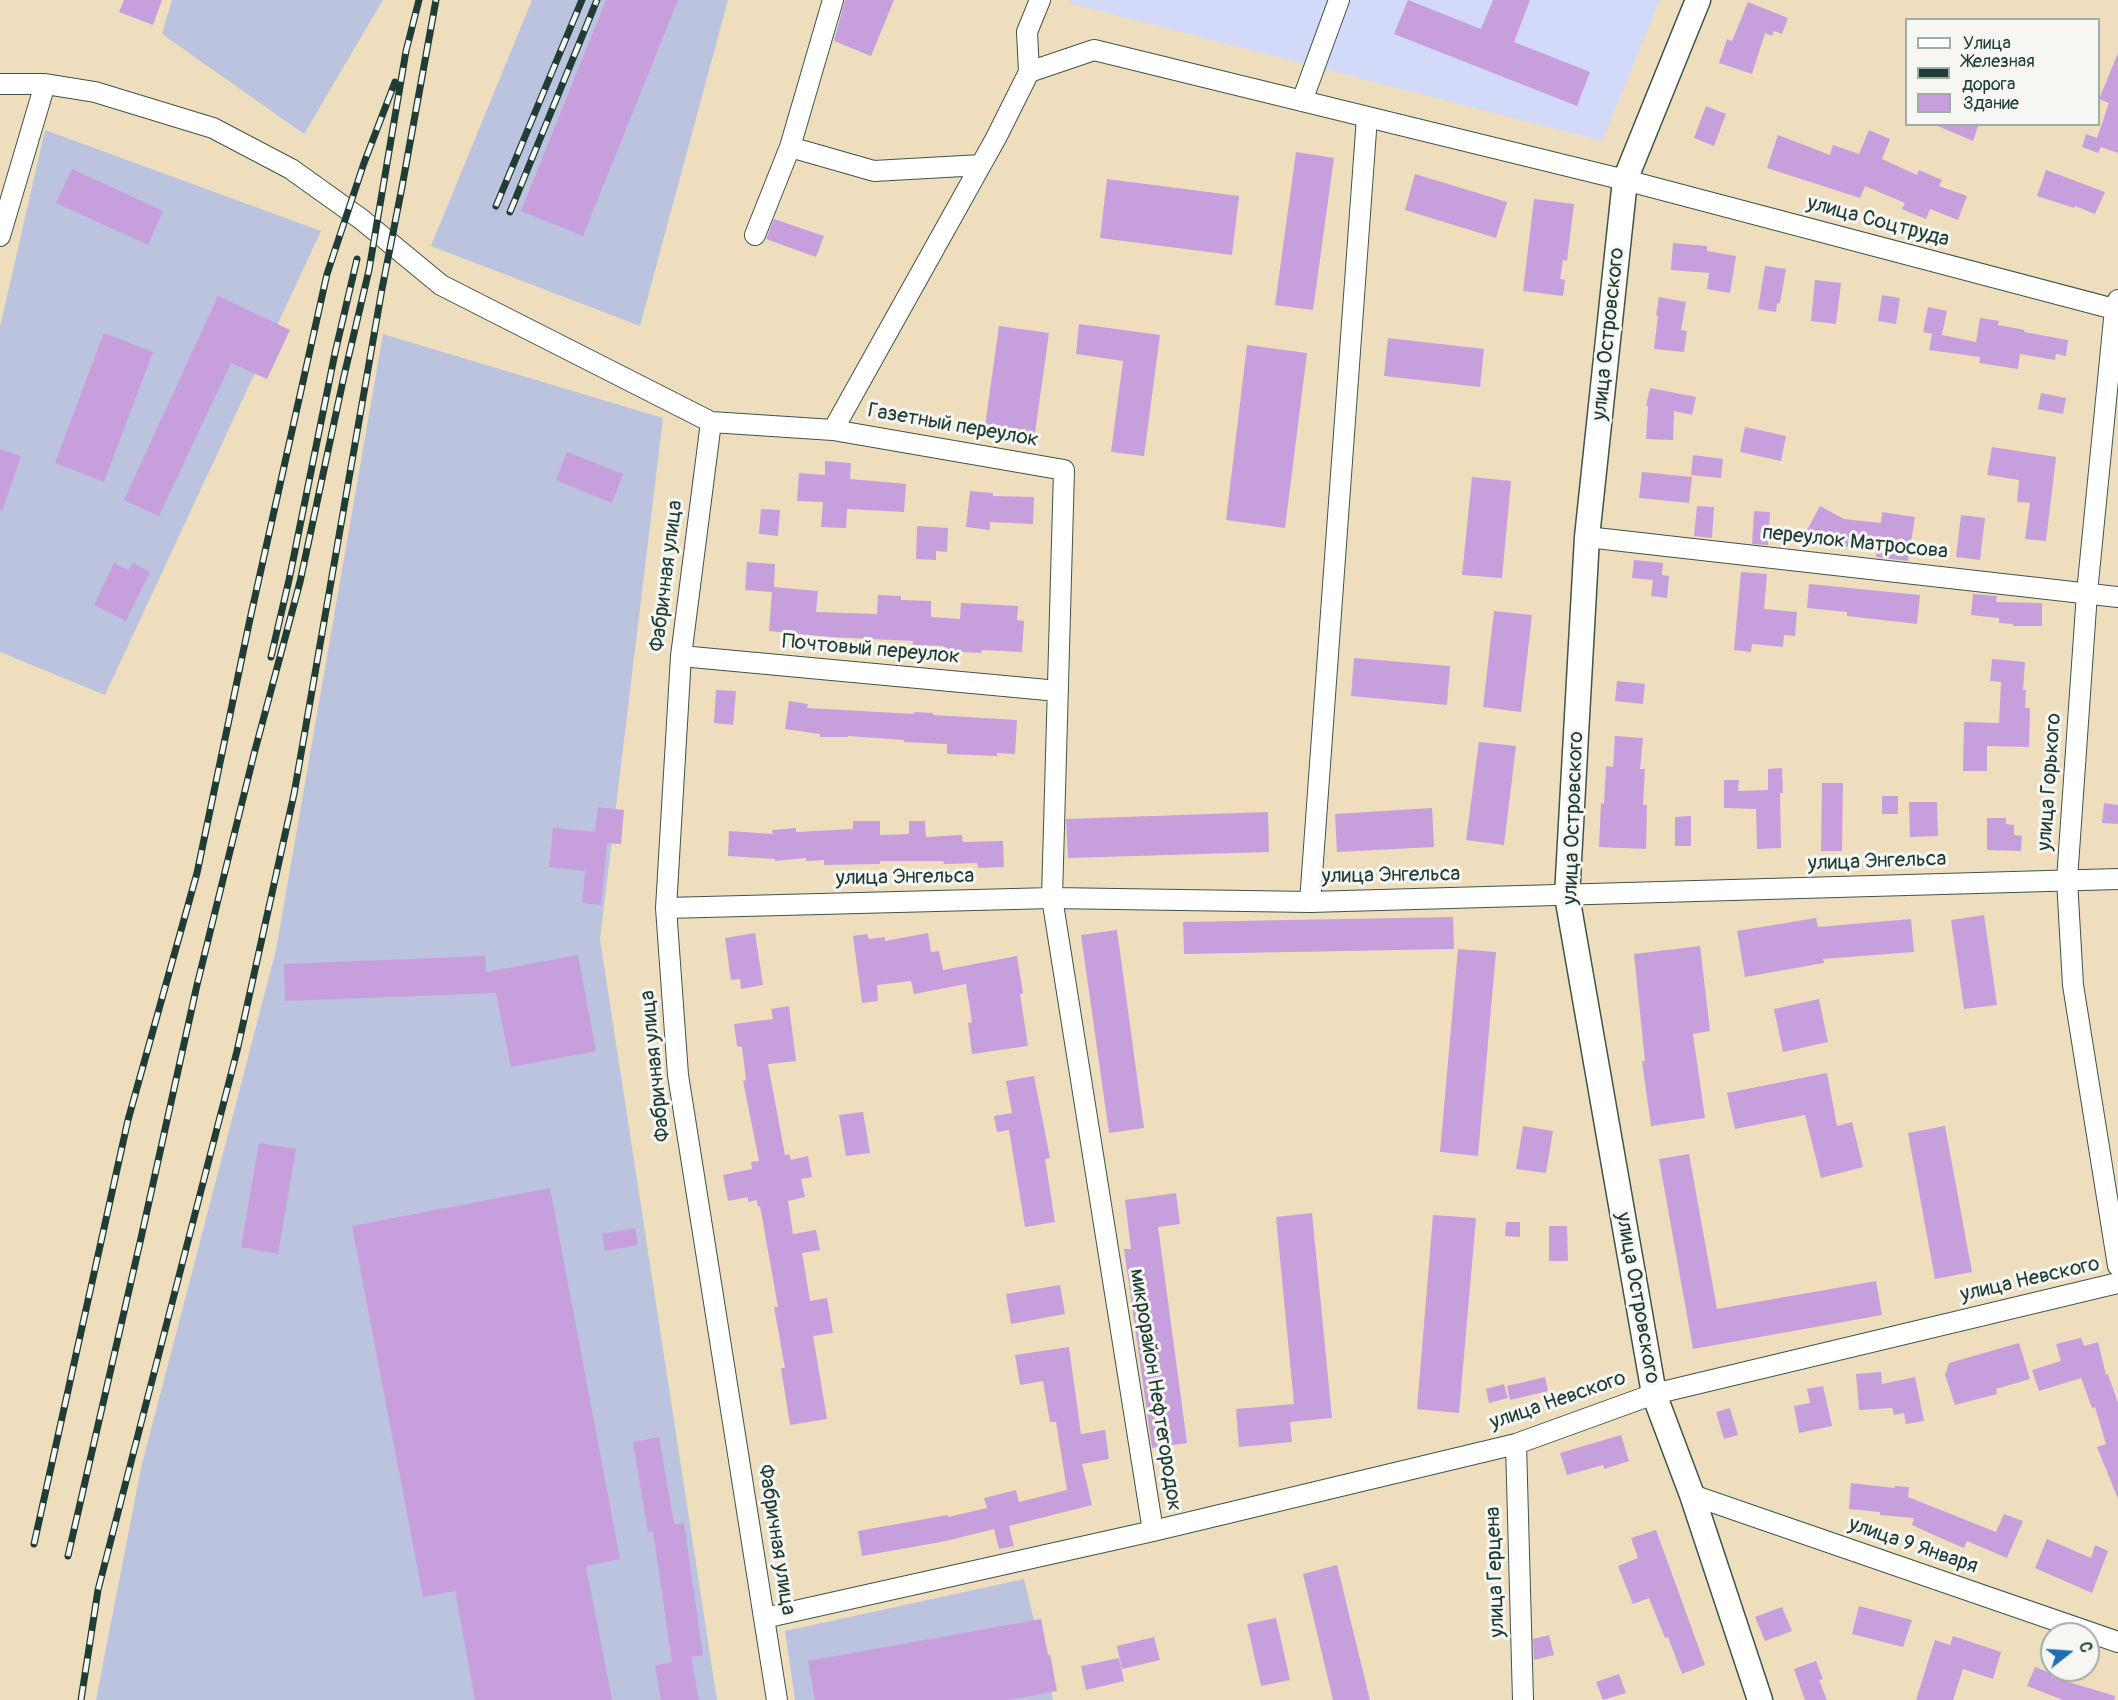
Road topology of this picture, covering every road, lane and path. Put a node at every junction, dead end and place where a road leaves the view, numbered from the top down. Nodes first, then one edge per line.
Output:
1 (833, 0) edge
2 (1040, 0) edge
3 (1340, 0) edge
4 (1698, 0) edge
5 (1029, 72) junction
6 (0, 84) edge
7 (45, 84) junction
8 (1302, 101) junction
9 (1367, 117) junction
10 (790, 147) junction
11 (981, 165) junction
12 (1625, 180) junction
13 (755, 235) dead end
14 (0, 236) edge
15 (2117, 306) edge
16 (711, 422) junction
17 (833, 429) junction
18 (1064, 470) joint
19 (1587, 537) junction
20 (2087, 593) junction
21 (2118, 597) edge
22 (681, 656) junction
23 (1058, 691) junction
24 (2118, 879) edge
25 (2067, 880) junction
26 (1567, 896) junction
27 (1052, 898) junction
28 (1310, 902) junction
29 (666, 908) junction
30 (2118, 1266) edge
31 (2118, 1283) edge
32 (1654, 1394) junction
33 (1516, 1444) junction
34 (1692, 1495) junction
35 (1153, 1531) junction
36 (764, 1618) junction
37 (2118, 1642) edge
38 (777, 1700) edge
39 (1523, 1700) edge
40 (1760, 1700) edge

1 - 10 street
2 - 5 street
3 - 8 street
4 - 12 main road, улица Островского
5 - 8 street, улица Соцтруда
5 - 11 street
6 - 7 street
7 - 14 street
7 - 16 street
8 - 9 street, улица Соцтруда
9 - 12 street, улица Соцтруда
9 - 28 street
10 - 11 street
10 - 13 street
11 - 17 street
12 - 15 street, улица Соцтруда
12 - 19 main road, улица Островского
15 - 20 street, улица Горького
16 - 17 street, Газетный переулок
16 - 22 street, Фабричная улица
17 - 18 street, Газетный переулок
18 - 23 street, микрорайон Нефтегородок
19 - 20 street, переулок Матросова
19 - 26 main road, улица Островского
20 - 21 street, переулок Матросова
20 - 25 street, улица Горького
22 - 23 street, Почтовый переулок
22 - 29 street, Фабричная улица
23 - 27 street, микрорайон Нефтегородок
24 - 25 street, улица Энгельса
25 - 26 street, улица Энгельса
25 - 30 street, улица Горького
26 - 28 street, улица Энгельса
26 - 32 main road, улица Островского
27 - 28 street, улица Энгельса
27 - 29 street, улица Энгельса
27 - 35 street, микрорайон Нефтегородок
29 - 36 street, Фабричная улица
31 - 32 street, улица Невского
32 - 33 street, улица Невского
32 - 34 main road, улица Островского
33 - 35 street, улица Невского
33 - 39 street, улица Герцена
34 - 37 street, улица 9 Января
34 - 40 main road, улица Островского
35 - 36 street, микрорайон Нефтегородок
36 - 38 street, Фабричная улица

